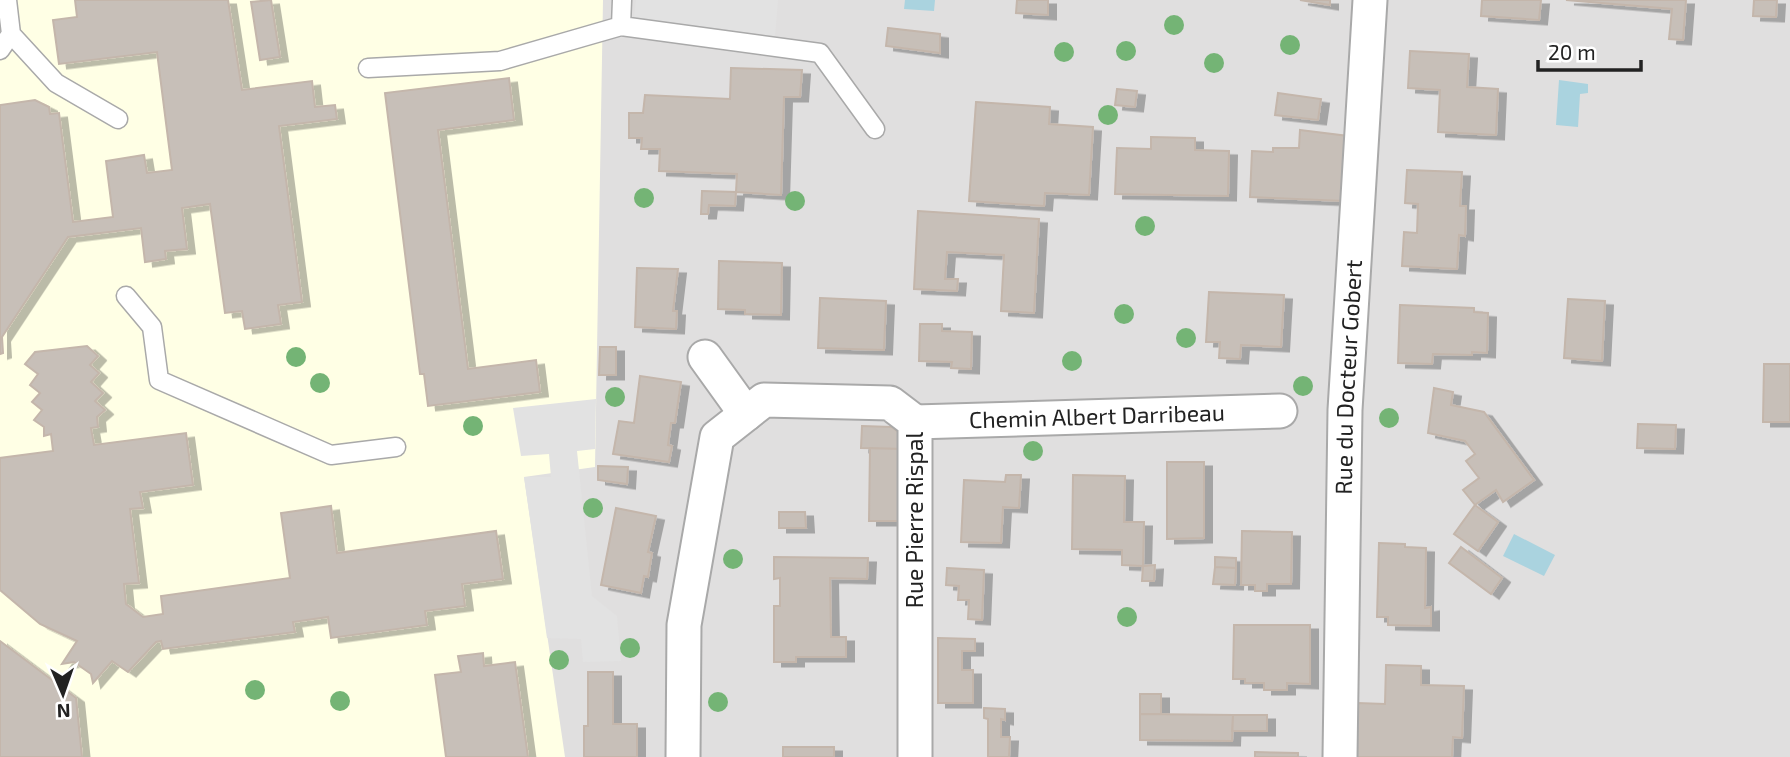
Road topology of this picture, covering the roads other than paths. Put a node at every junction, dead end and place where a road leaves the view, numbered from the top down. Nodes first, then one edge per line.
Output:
1 (7, 0) edge
2 (622, 0) edge
3 (1370, 0) edge
4 (621, 26) junction
5 (11, 34) junction
6 (0, 50) edge
7 (368, 68) dead end
8 (118, 119) dead end
9 (875, 129) dead end
10 (126, 296) dead end
11 (705, 357) dead end
12 (1280, 411) dead end
13 (746, 414) junction
14 (915, 422) junction
15 (396, 447) dead end
16 (683, 757) edge
17 (915, 757) edge
18 (1339, 757) edge

1 - 5 lane
2 - 4 lane
3 - 18 street, Rue du Docteur Gobert
4 - 7 lane
4 - 9 lane
5 - 6 lane
5 - 8 lane
10 - 15 lane
11 - 13 street
12 - 14 street, Chemin Albert Darribeau
13 - 14 street, Rue Pierre Rispal
13 - 16 street, Rue Pierre Rispal
14 - 17 street, Rue Pierre Rispal

